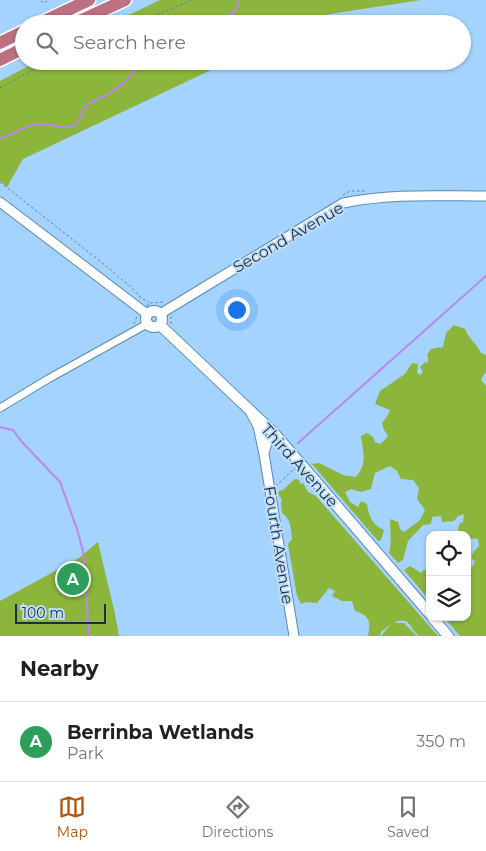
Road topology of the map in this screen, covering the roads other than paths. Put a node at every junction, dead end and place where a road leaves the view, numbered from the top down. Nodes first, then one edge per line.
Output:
1 (89, 0) edge
2 (125, 0) edge
3 (57, 15) edge
4 (92, 15) edge
5 (15, 36) edge
6 (0, 43) edge
7 (15, 52) edge
8 (0, 60) edge
9 (486, 196) edge
10 (0, 202) edge
11 (160, 314) junction
12 (147, 319) junction
13 (160, 325) junction
14 (0, 408) edge
15 (251, 412) junction
16 (275, 434) junction
17 (264, 454) junction
18 (426, 609) edge
19 (435, 621) edge
20 (294, 636) edge
21 (448, 636) edge

1 - 3 highway
2 - 4 highway
5 - 6 highway
7 - 8 highway
9 - 11 street, Second Avenue
10 - 12 street
11 - 12 main road
11 - 13 main road
12 - 13 main road
12 - 14 street
13 - 15 main road, Third Avenue
15 - 16 main road, Third Avenue
15 - 17 street, Fourth Avenue
16 - 17 street
16 - 18 main road, Third Avenue
17 - 20 street, Fourth Avenue
19 - 21 main road

